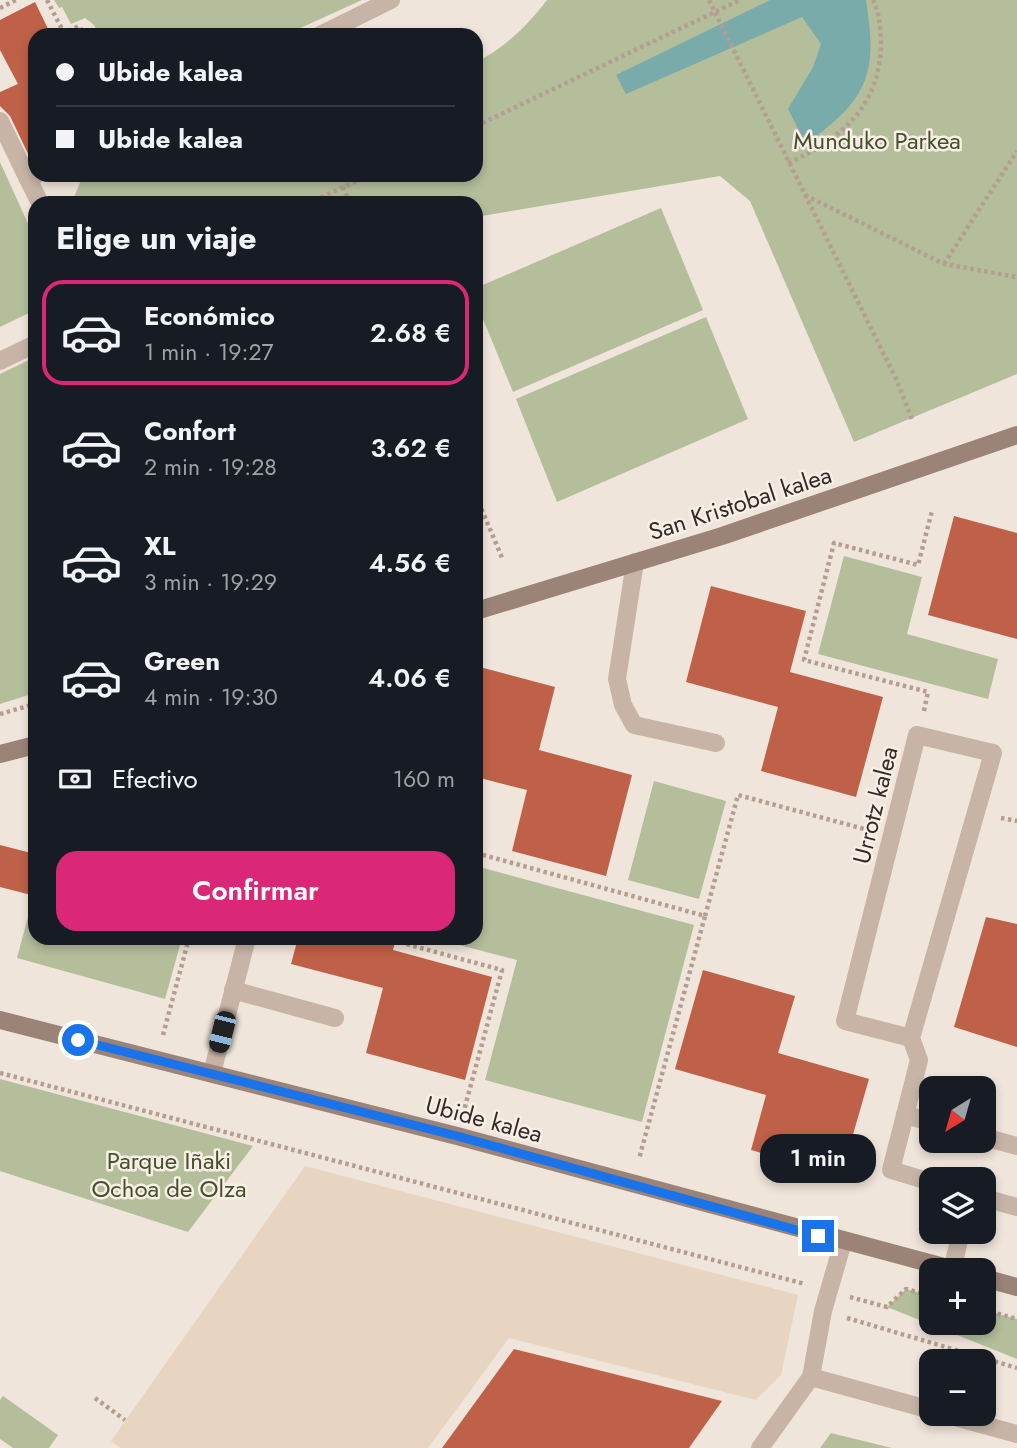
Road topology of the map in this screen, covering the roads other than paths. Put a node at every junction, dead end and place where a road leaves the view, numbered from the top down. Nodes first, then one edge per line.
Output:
1 (391, 0) edge
2 (334, 28) edge
3 (0, 121) edge
4 (28, 170) edge
5 (28, 347) edge
6 (0, 361) edge
7 (1017, 435) edge
8 (635, 562) junction
9 (483, 609) edge
10 (716, 743) dead end
11 (28, 747) edge
12 (0, 754) edge
13 (245, 945) edge
14 (233, 990) junction
15 (335, 1018) dead end
16 (0, 1020) edge
17 (911, 1038) junction
18 (212, 1073) junction
19 (905, 1115) junction
20 (919, 1119) edge
21 (996, 1140) edge
22 (1017, 1146) edge
23 (919, 1178) edge
24 (996, 1202) edge
25 (1017, 1208) edge
26 (843, 1242) junction
27 (919, 1261) edge
28 (996, 1281) edge
29 (1017, 1287) edge
30 (811, 1377) junction
31 (919, 1407) edge
32 (988, 1426) edge
33 (1017, 1434) edge
34 (760, 1448) edge

1 - 2 street
3 - 4 street
5 - 6 street
7 - 8 street, San Kristobal kalea
8 - 9 street, San Kristobal kalea
8 - 10 street
11 - 12 street
13 - 14 street
14 - 15 street
14 - 18 street
16 - 18 street, Ubide kalea
17 - 17 street, Urrotz kalea
17 - 19 street, Urrotz kalea
18 - 26 street, Ubide kalea
19 - 20 street
19 - 23 street, Urrotz kalea
21 - 22 street
24 - 25 street
26 - 27 street, Ubide kalea
26 - 30 street
28 - 29 street
30 - 31 street
30 - 34 street
32 - 33 street

